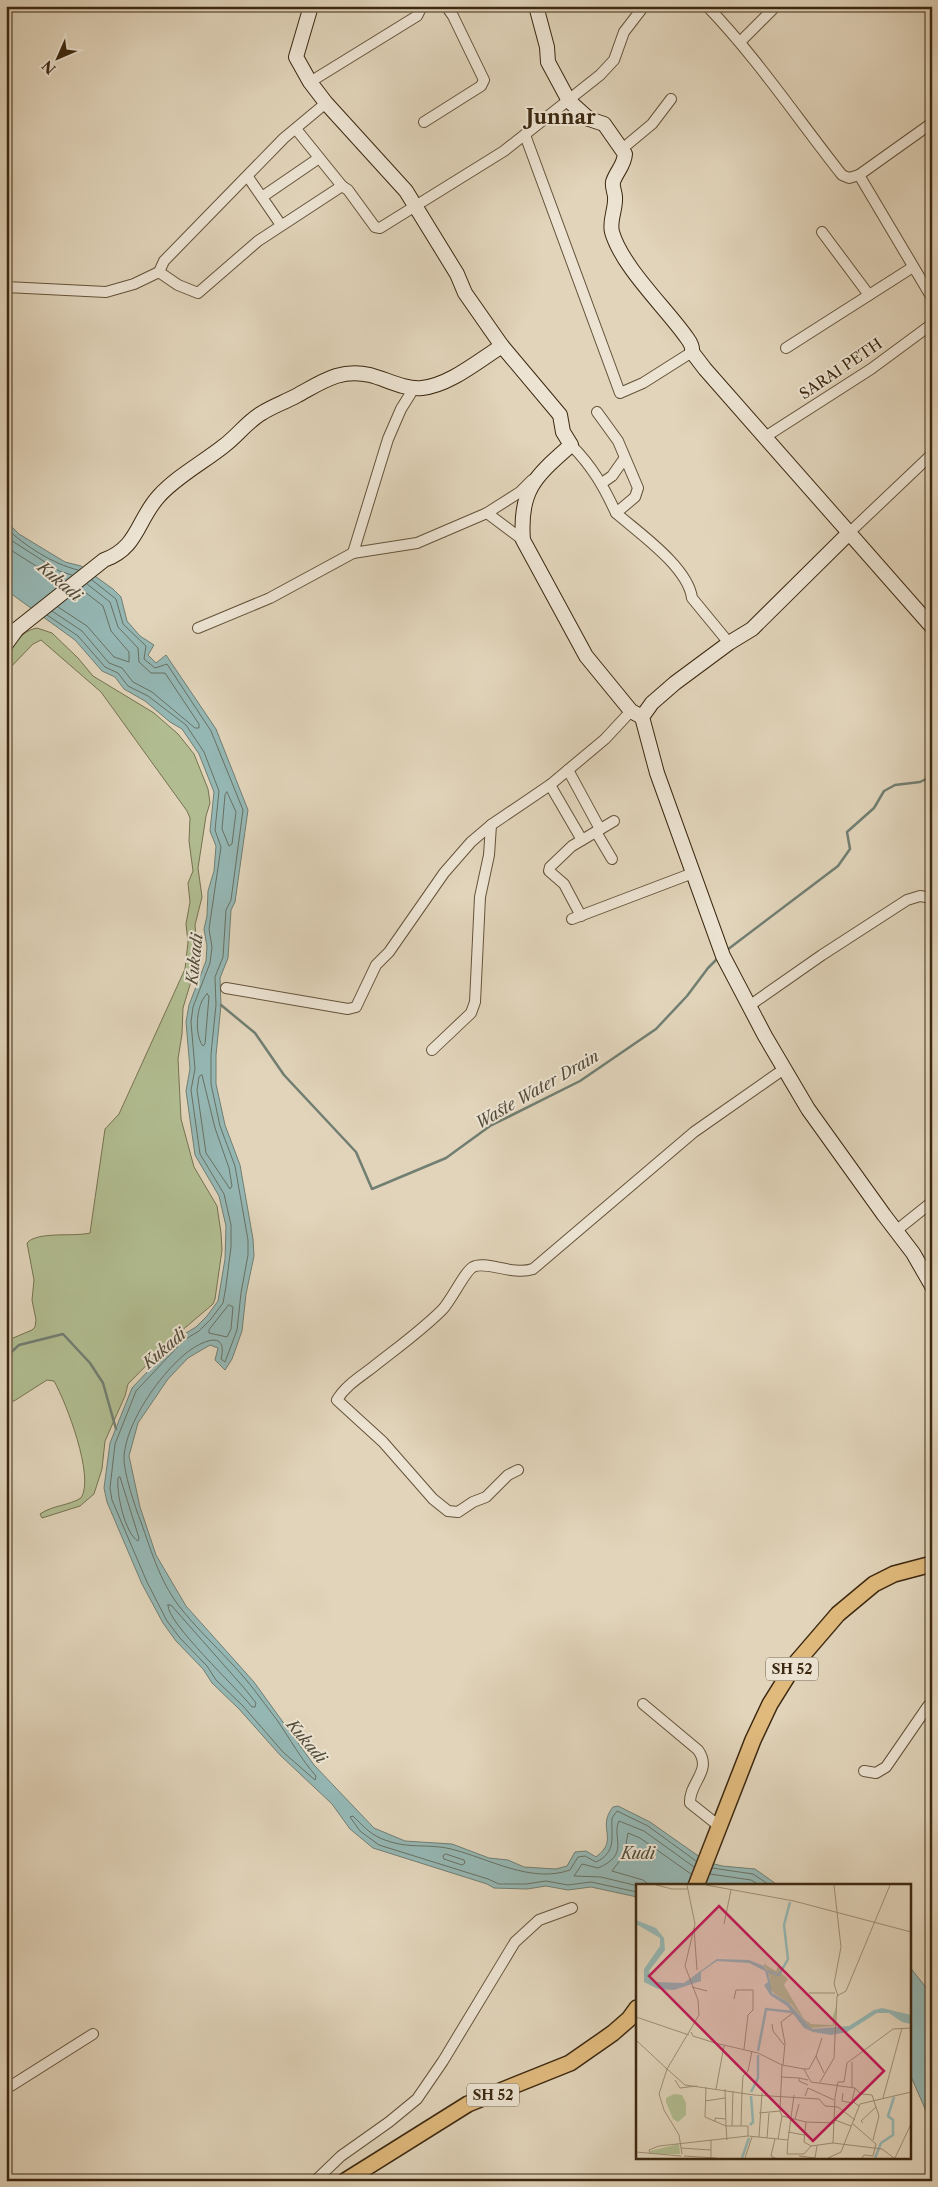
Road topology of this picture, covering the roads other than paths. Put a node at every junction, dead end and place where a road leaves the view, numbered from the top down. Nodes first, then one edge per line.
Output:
1 (311, 6) edge
2 (422, 6) edge
3 (446, 6) edge
4 (536, 6) edge
5 (644, 6) edge
6 (706, 6) edge
7 (776, 6) edge
8 (740, 42) junction
9 (310, 82) junction
10 (670, 99) dead end
11 (569, 101) junction
12 (326, 103) junction
13 (424, 122) dead end
14 (932, 123) edge
15 (296, 128) junction
16 (525, 135) junction
17 (622, 149) junction
18 (319, 158) junction
19 (859, 175) junction
20 (248, 177) junction
21 (342, 186) junction
22 (262, 197) junction
23 (415, 205) junction
24 (281, 225) junction
25 (822, 232) dead end
26 (913, 267) junction
27 (160, 272) junction
28 (6, 287) edge
29 (869, 294) junction
30 (932, 298) edge
31 (932, 324) edge
32 (502, 346) junction
33 (786, 348) dead end
34 (692, 352) junction
35 (414, 388) junction
36 (597, 412) dead end
37 (765, 437) junction
38 (572, 445) junction
39 (932, 454) edge
40 (624, 459) junction
41 (538, 474) junction
42 (602, 483) junction
43 (487, 513) junction
44 (616, 513) junction
45 (850, 532) junction
46 (523, 540) junction
47 (353, 553) junction
48 (932, 627) edge
49 (198, 628) dead end
50 (6, 644) edge
51 (729, 644) junction
52 (637, 714) junction
53 (568, 770) junction
54 (550, 785) junction
55 (614, 821) dead end
56 (491, 824) junction
57 (598, 830) junction
58 (582, 840) junction
59 (612, 859) dead end
60 (692, 872) junction
61 (932, 898) edge
62 (226, 988) dead end
63 (750, 1006) junction
64 (432, 1050) dead end
65 (784, 1069) junction
66 (932, 1202) edge
67 (898, 1230) junction
68 (932, 1286) edge
69 (518, 1470) dead end
70 (932, 1564) edge
71 (643, 1704) dead end
72 (928, 1706) dead end
73 (864, 1771) dead end
74 (718, 1829) junction
75 (697, 1884) edge
76 (572, 1908) dead end
77 (636, 2009) edge
78 (93, 2034) dead end
79 (6, 2089) edge
80 (315, 2181) edge
81 (345, 2181) edge

1 - 9 street
2 - 9 street
3 - 13 street
4 - 11 street
5 - 11 street
6 - 8 street
7 - 8 street
8 - 19 street
9 - 12 street
10 - 17 street
11 - 16 street
11 - 17 street
12 - 15 street
12 - 23 street
14 - 19 street
15 - 18 street
15 - 20 street
16 - 23 street
16 - 34 street
17 - 34 street
18 - 21 street
18 - 22 street
19 - 26 street
20 - 22 street
20 - 27 street
21 - 23 street
21 - 24 street
22 - 24 street
23 - 32 street
24 - 27 street
25 - 29 street
26 - 29 street
26 - 30 street
27 - 28 street
29 - 33 street
31 - 37 street, SARAI PETH
32 - 35 street
32 - 38 street
34 - 37 street
35 - 47 street
35 - 50 street
36 - 40 street
37 - 45 street
38 - 41 street
38 - 42 street
39 - 45 street
40 - 42 street
40 - 44 street
41 - 43 street
41 - 46 street
42 - 44 street
43 - 46 street
43 - 47 street
44 - 51 street
45 - 48 street
45 - 51 street
46 - 52 street
47 - 49 street
51 - 52 street
52 - 53 street
52 - 60 street
53 - 54 street
53 - 57 street
54 - 56 street
54 - 58 street
55 - 57 street
56 - 62 street
56 - 64 street
57 - 58 street
57 - 59 street
58 - 60 street
60 - 63 street
61 - 63 street
63 - 65 street
65 - 67 street
65 - 69 street
66 - 67 street
67 - 68 street
70 - 74 main road, SH 52
71 - 74 street
72 - 73 street
74 - 75 main road
76 - 80 street
77 - 81 main road, SH 52
78 - 79 street

